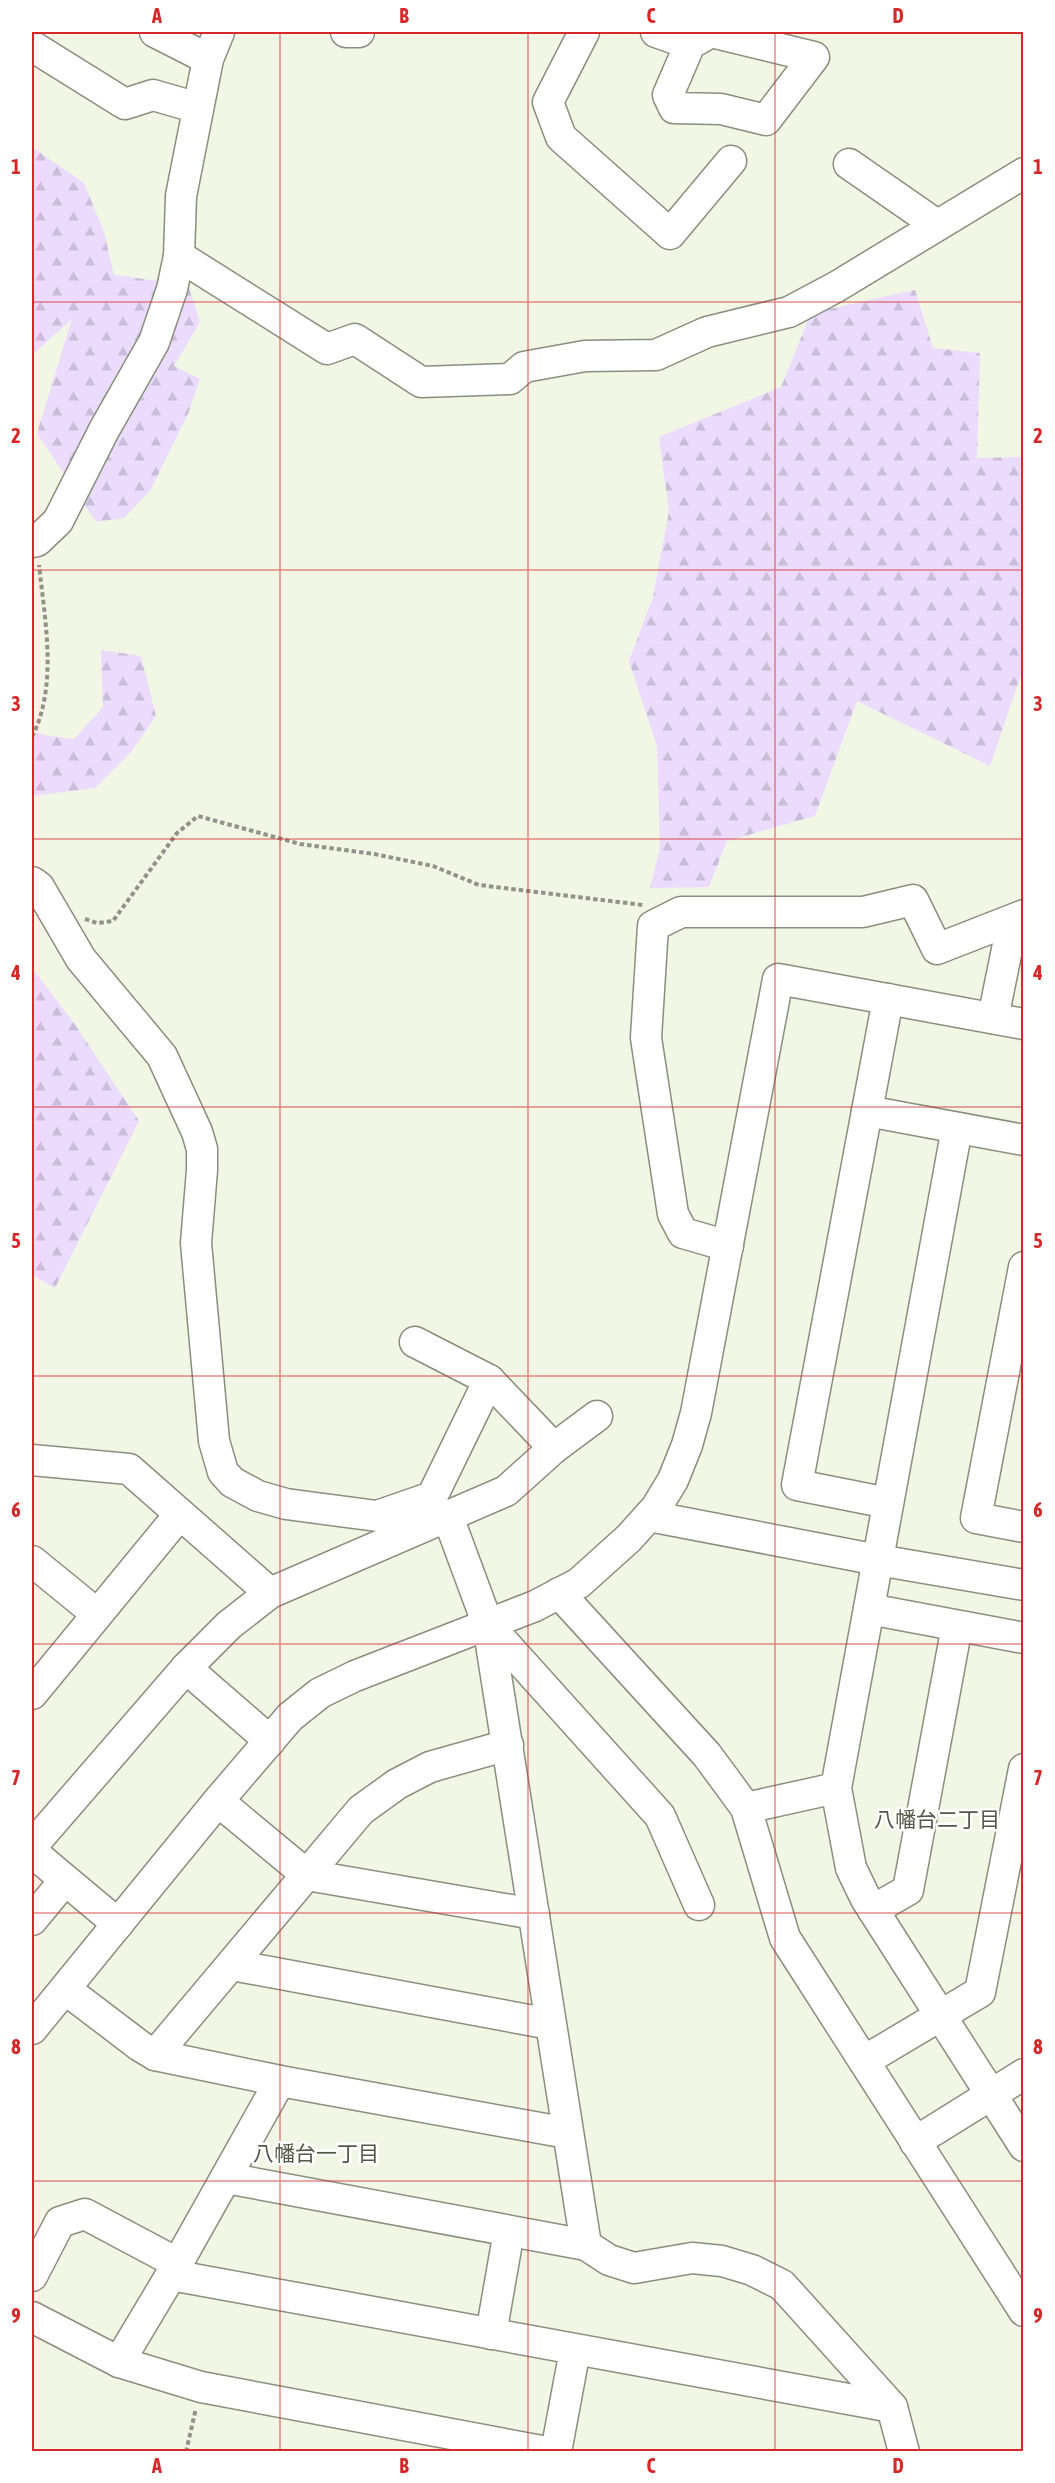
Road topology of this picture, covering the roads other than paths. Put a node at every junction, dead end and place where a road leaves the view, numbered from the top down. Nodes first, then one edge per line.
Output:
1 (155, 32) edge
2 (219, 32) edge
3 (584, 32) edge
4 (656, 32) edge
5 (690, 44) dead end
6 (32, 46) edge
7 (207, 59) junction
8 (198, 108) junction
9 (731, 161) dead end
10 (849, 164) dead end
11 (1023, 173) edge
12 (937, 225) junction
13 (179, 256) junction
14 (34, 541) edge
15 (32, 882) edge
16 (1020, 919) edge
17 (888, 999) junction
18 (993, 1018) junction
19 (1023, 1024) edge
20 (867, 1111) junction
21 (957, 1128) junction
22 (1023, 1140) edge
23 (728, 1245) junction
24 (1023, 1267) edge
25 (415, 1342) dead end
26 (489, 1380) junction
27 (597, 1416) dead end
28 (554, 1448) junction
29 (32, 1460) edge
30 (888, 1503) junction
31 (180, 1514) junction
32 (649, 1516) junction
33 (448, 1517) junction
34 (1023, 1527) edge
35 (878, 1560) junction
36 (32, 1561) edge
37 (1023, 1585) edge
38 (270, 1593) junction
39 (559, 1593) junction
40 (869, 1609) junction
41 (98, 1614) junction
42 (488, 1625) junction
43 (957, 1626) junction
44 (1023, 1638) edge
45 (186, 1668) junction
46 (32, 1694) edge
47 (270, 1741) junction
48 (508, 1745) junction
49 (1023, 1769) edge
50 (836, 1788) junction
51 (218, 1801) junction
52 (746, 1808) junction
53 (32, 1846) edge
54 (32, 1852) edge
55 (307, 1875) junction
56 (64, 1880) junction
57 (699, 1905) dead end
58 (873, 1910) junction
59 (534, 1914) junction
60 (32, 1920) edge
61 (118, 1924) junction
62 (232, 1965) junction
63 (65, 1989) junction
64 (940, 2015) junction
65 (550, 2024) junction
66 (32, 2030) edge
67 (155, 2055) junction
68 (864, 2061) junction
69 (1023, 2074) edge
70 (280, 2081) junction
71 (991, 2094) junction
72 (567, 2133) junction
73 (915, 2142) junction
74 (1023, 2145) edge
75 (226, 2178) junction
76 (509, 2231) junction
77 (586, 2245) junction
78 (174, 2269) junction
79 (32, 2276) edge
80 (1023, 2311) edge
81 (32, 2317) edge
82 (491, 2334) junction
83 (574, 2350) junction
84 (119, 2362) junction
85 (892, 2407) junction
86 (410, 2439) edge
87 (548, 2451) edge
88 (556, 2451) edge
89 (904, 2451) edge

1 - 7 street
2 - 7 street
3 - 9 street
4 - 5 street
6 - 8 street
7 - 8 street
8 - 13 street
10 - 12 street
11 - 12 street
12 - 13 street
13 - 14 street
15 - 26 street
16 - 18 street
16 - 23 street
17 - 18 street
17 - 20 street
17 - 23 street
18 - 19 street
20 - 21 street
20 - 30 street
21 - 22 street
21 - 30 street
23 - 32 street
24 - 34 street
25 - 26 street
26 - 28 street
27 - 28 street
28 - 33 street
29 - 31 street
30 - 35 street
31 - 38 street
31 - 41 street
32 - 35 street
32 - 39 street
33 - 38 street
33 - 42 street
35 - 37 street
35 - 40 street
36 - 41 street
38 - 45 street
39 - 42 street
39 - 52 street
40 - 43 street
40 - 50 street
41 - 46 street
42 - 47 street
42 - 48 street
42 - 57 street
43 - 44 street
43 - 58 street
45 - 47 street
45 - 53 street
47 - 51 street
48 - 55 street
48 - 59 street
49 - 64 street
50 - 52 street
50 - 58 street
51 - 55 street
51 - 61 street
52 - 68 street
54 - 56 street
55 - 59 street
55 - 62 street
56 - 60 street
56 - 61 street
58 - 64 street
59 - 65 street
61 - 63 street
62 - 65 street
62 - 67 street
63 - 66 street
63 - 67 street
64 - 68 street
64 - 71 street
65 - 72 street
67 - 70 street
68 - 73 street
69 - 71 street
70 - 72 street
70 - 75 street
71 - 73 street
71 - 74 street
72 - 77 street
73 - 80 street
75 - 76 street
75 - 78 street
76 - 77 street
76 - 82 street
77 - 85 street
78 - 79 street
78 - 82 street
78 - 84 street
81 - 84 street
82 - 83 street
83 - 85 street
83 - 88 street
84 - 86 street
85 - 89 street
86 - 87 street

